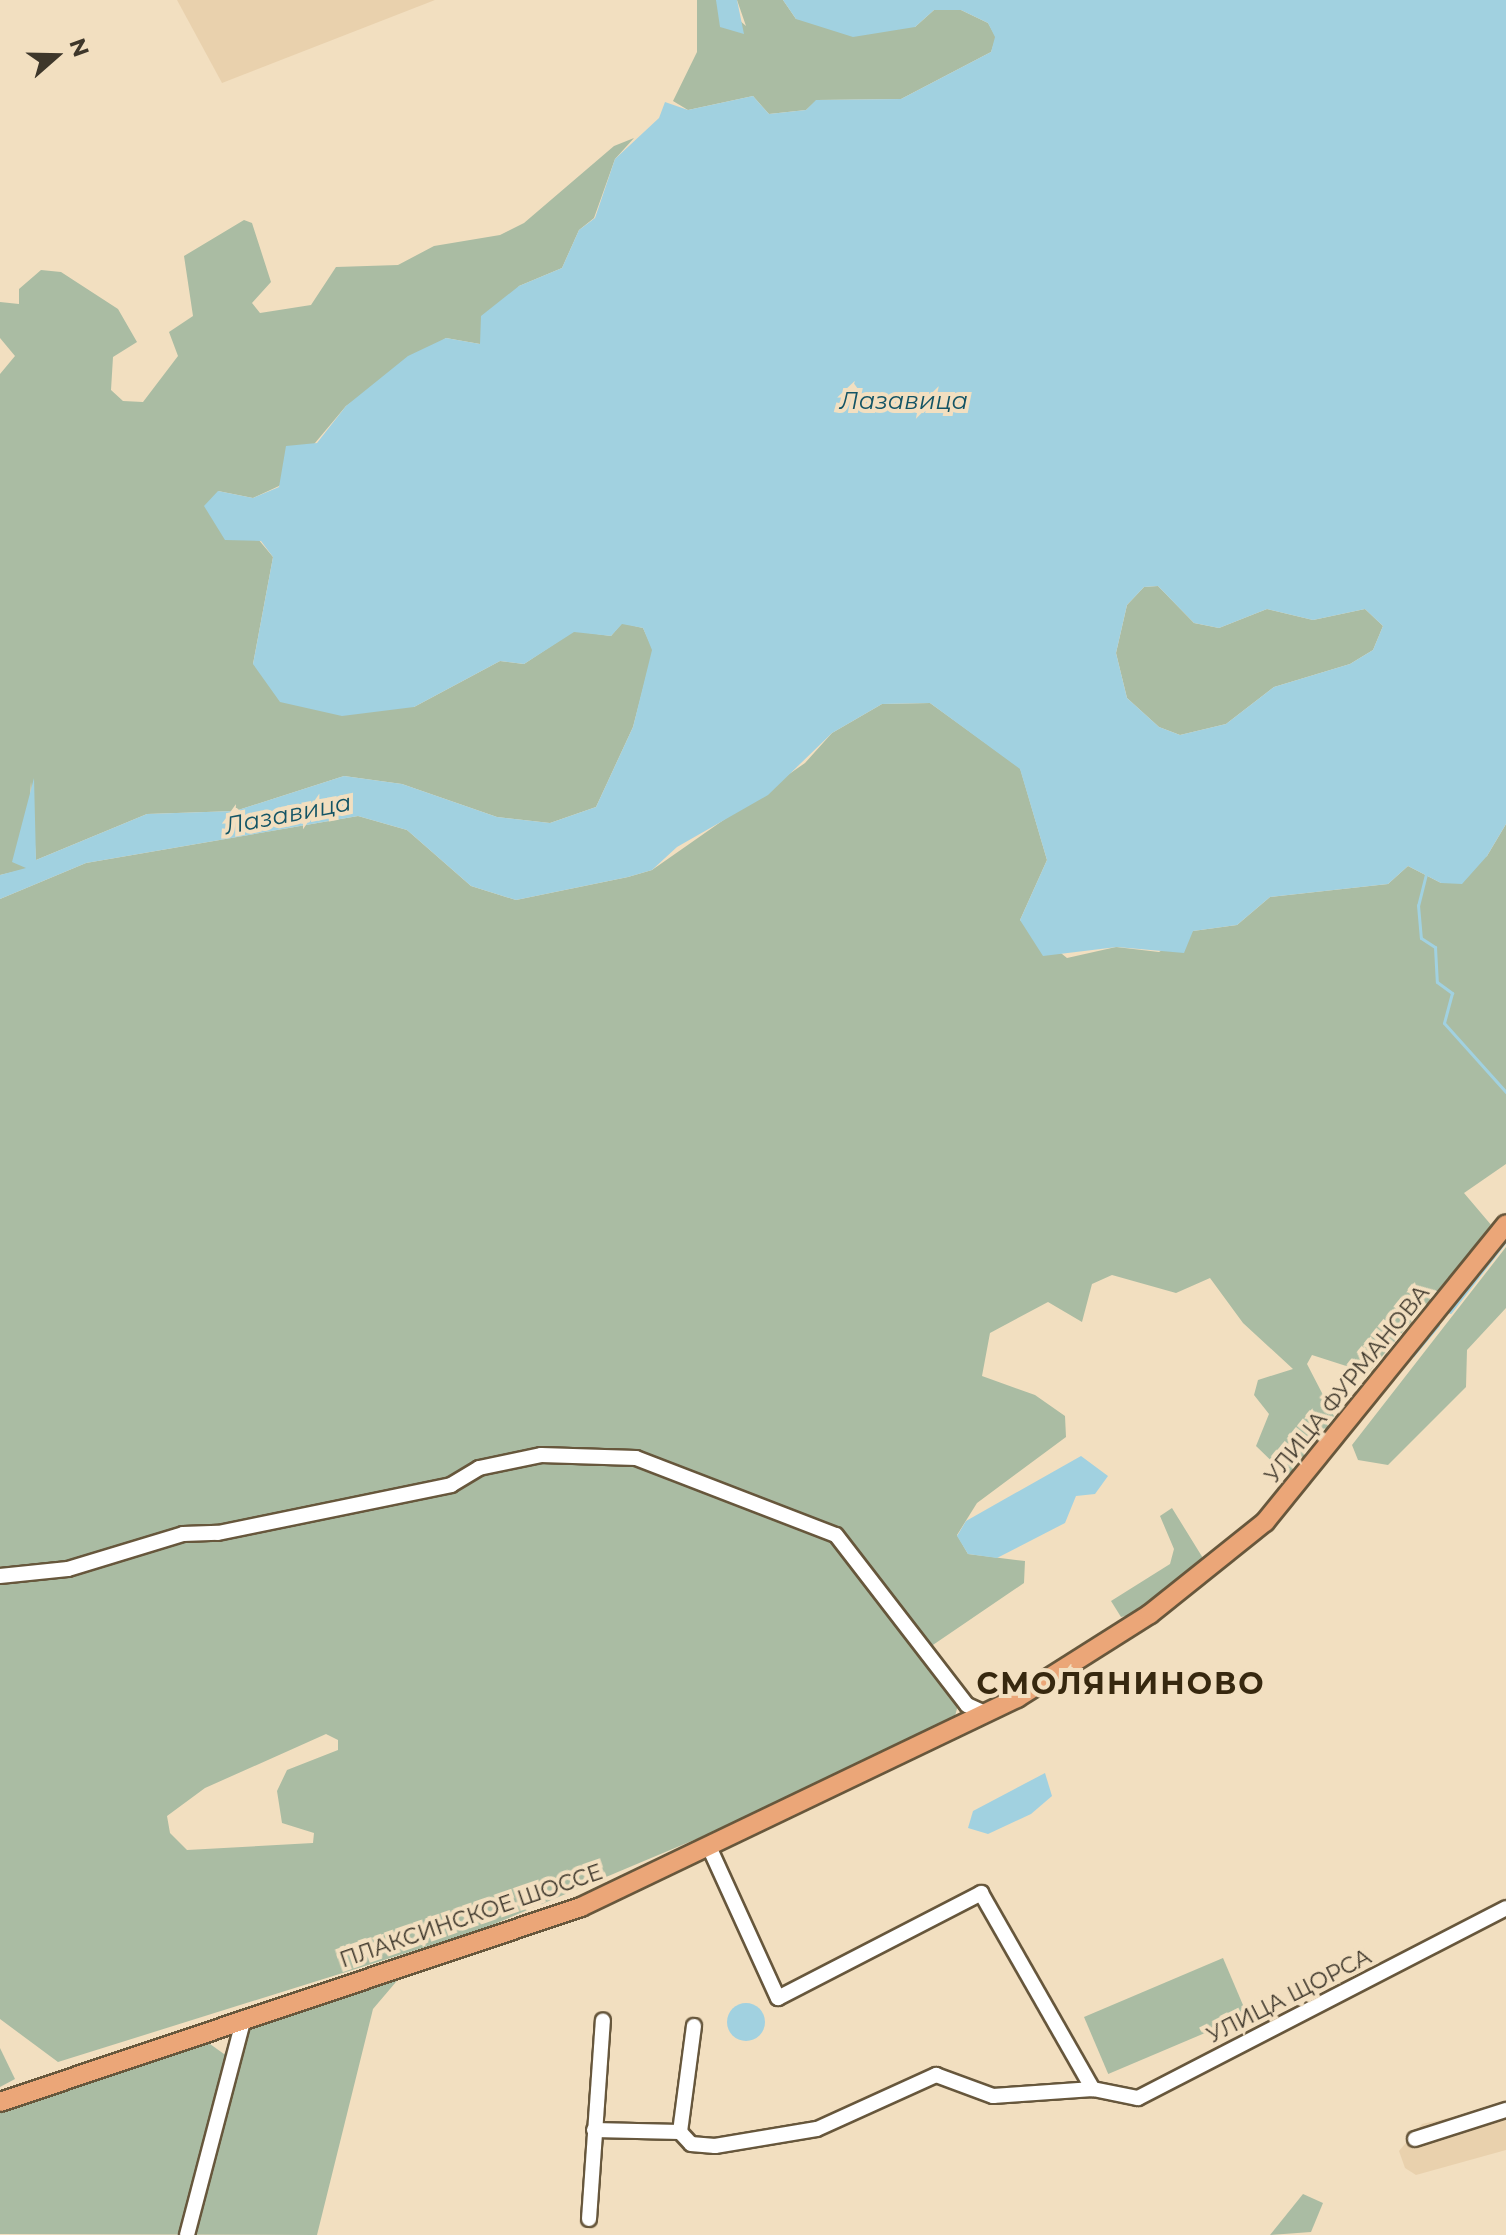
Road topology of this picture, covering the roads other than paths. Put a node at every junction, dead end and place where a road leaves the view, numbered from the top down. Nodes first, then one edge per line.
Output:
1 (1506, 1224) edge
2 (0, 1576) edge
3 (985, 1713) junction
4 (710, 1849) junction
5 (1506, 1908) edge
6 (244, 2018) junction
7 (603, 2020) dead end
8 (694, 2026) dead end
9 (1091, 2089) junction
10 (0, 2102) edge
11 (1506, 2110) edge
12 (594, 2130) junction
13 (680, 2132) junction
14 (1415, 2139) dead end
15 (589, 2219) dead end
16 (187, 2235) edge

1 - 3 main road, УЛИЦА ФУРМАНОВА
2 - 3 street
3 - 4 main road, ПЛАКСИНСКОЕ ШОССЕ
4 - 6 main road, ПЛАКСИНСКОЕ ШОССЕ
4 - 9 street
5 - 9 street, УЛИЦА ЩОРСА
6 - 10 main road, ПЛАКСИНСКОЕ ШОССЕ
6 - 16 street
7 - 12 street
8 - 13 street
9 - 13 street, УЛИЦА ЩОРСА
11 - 14 street
12 - 13 street
12 - 15 street

